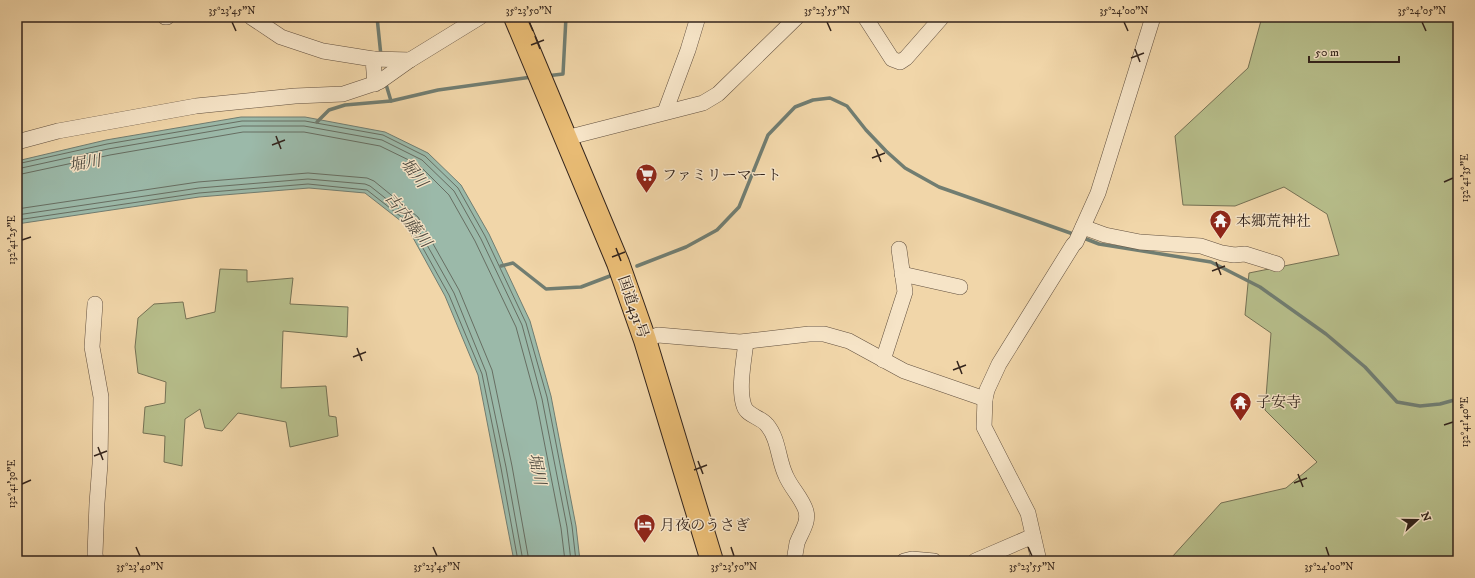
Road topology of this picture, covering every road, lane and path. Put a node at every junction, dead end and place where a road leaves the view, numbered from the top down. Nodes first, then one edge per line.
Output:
1 (251, 17) edge
2 (480, 17) edge
3 (515, 17) edge
4 (698, 17) edge
5 (797, 17) edge
6 (864, 17) edge
7 (942, 17) edge
8 (1153, 17) edge
9 (381, 58) junction
10 (410, 60) junction
11 (384, 79) junction
12 (665, 112) junction
13 (566, 138) junction
14 (17, 142) edge
15 (1080, 233) junction
16 (899, 250) dead end
17 (1277, 264) dead end
18 (902, 274) junction
19 (960, 287) dead end
20 (95, 304) dead end
21 (645, 340) junction
22 (746, 342) junction
23 (883, 360) junction
24 (985, 399) junction
25 (1033, 536) junction
26 (96, 561) edge
27 (712, 561) edge
28 (794, 561) edge
29 (904, 561) edge
30 (934, 561) edge
31 (975, 561) edge
32 (1039, 561) edge

1 - 9 street
2 - 10 street
3 - 13 highway, 国道431号
4 - 12 street
5 - 12 street
6 - 7 street
8 - 15 street
9 - 10 street
9 - 11 street
9 - 11 street
10 - 11 street
11 - 14 street
12 - 13 street
13 - 21 highway, 国道431号
15 - 17 street
15 - 24 street
16 - 18 street
18 - 19 street
18 - 23 street
20 - 26 street
21 - 22 street
21 - 27 highway, 国道431号
22 - 23 street
22 - 28 street
23 - 24 street
24 - 25 street
25 - 31 street
25 - 32 street
29 - 30 street

